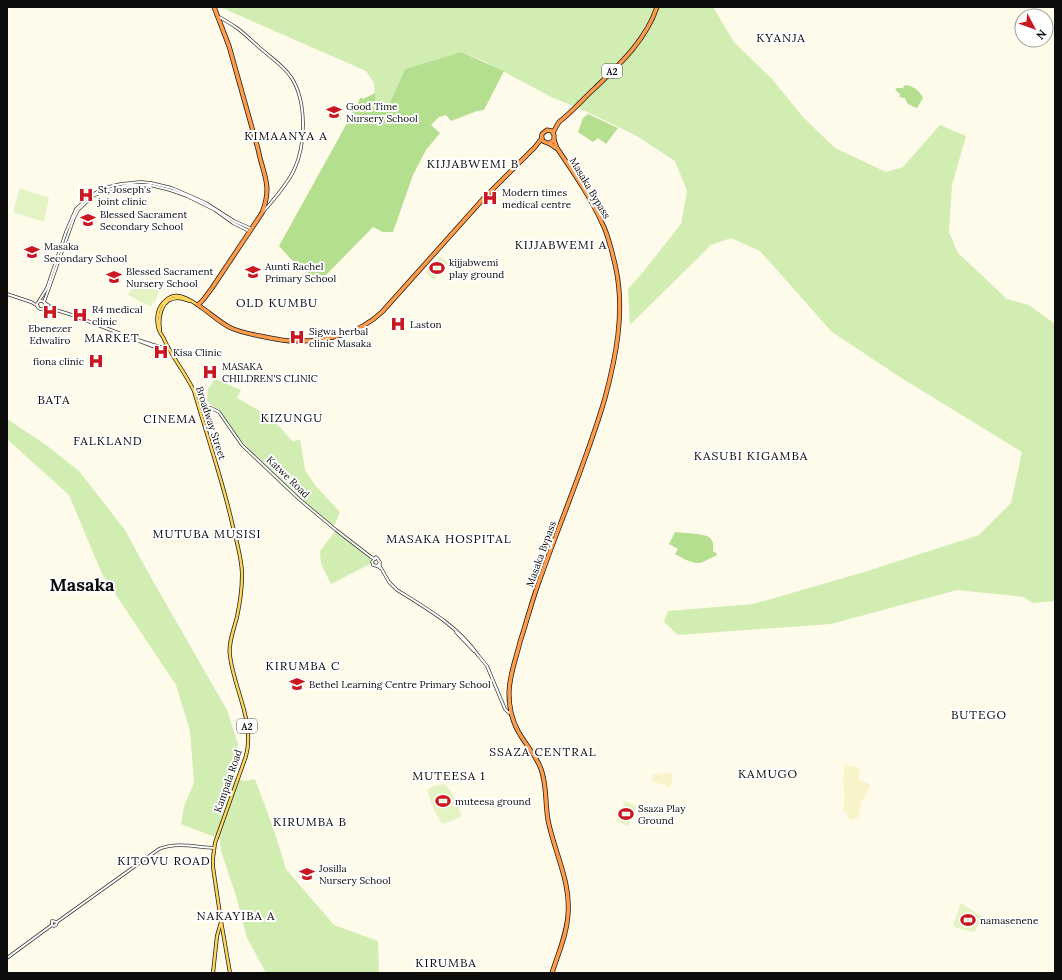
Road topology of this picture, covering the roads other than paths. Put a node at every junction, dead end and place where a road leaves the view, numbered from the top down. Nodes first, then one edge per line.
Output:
1 (214, 7) edge
2 (657, 7) edge
3 (219, 17) junction
4 (556, 127) junction
5 (549, 130) junction
6 (553, 133) junction
7 (542, 138) junction
8 (554, 140) junction
9 (544, 142) junction
10 (550, 143) junction
11 (535, 147) junction
12 (557, 148) junction
13 (262, 213) junction
14 (251, 230) junction
15 (7, 294) edge
16 (31, 302) junction
17 (38, 302) junction
18 (44, 302) junction
19 (38, 306) junction
20 (200, 306) junction
21 (44, 307) junction
22 (53, 309) junction
23 (167, 347) junction
24 (200, 411) junction
25 (220, 477) joint
26 (371, 557) junction
27 (375, 558) junction
28 (372, 562) junction
29 (380, 562) junction
30 (376, 566) junction
31 (380, 568) junction
32 (511, 712) junction
33 (214, 848) junction
34 (221, 921) junction
35 (7, 958) edge
36 (213, 973) edge
37 (230, 973) edge
38 (552, 973) edge

1 - 3 highway
2 - 4 highway, A2
3 - 13 highway
3 - 13 street
4 - 5 highway, A2
4 - 6 highway, A2
5 - 6 highway
5 - 7 highway, A2
6 - 8 highway
7 - 9 highway
7 - 11 highway, A2
8 - 10 highway
8 - 12 highway, Masaka Bypass
9 - 10 highway
9 - 11 highway, A2
10 - 12 highway, Masaka Bypass
11 - 20 highway, A2
12 - 32 highway, Masaka Bypass
13 - 14 highway
14 - 17 street
14 - 18 street
14 - 20 highway
15 - 16 street
16 - 17 street
16 - 19 street
17 - 18 street
17 - 19 street
18 - 21 street
18 - 22 street
19 - 21 street
20 - 23 main road, Broadway Street / A2
21 - 22 street
22 - 23 street
23 - 24 main road, Broadway Street / A2
24 - 25 main road, Broadway Street / A2
24 - 26 street, Katwe Road
25 - 33 main road, Kampala Road / A2
26 - 27 street, Katwe Road
26 - 28 street
27 - 28 street
27 - 29 street
28 - 30 street
29 - 30 street
29 - 31 street
30 - 31 street
31 - 32 street
32 - 38 highway, Masaka Bypass
33 - 34 main road, Kampala Road / A2
33 - 35 street
34 - 36 main road
34 - 37 main road, Kampala Road / A2

